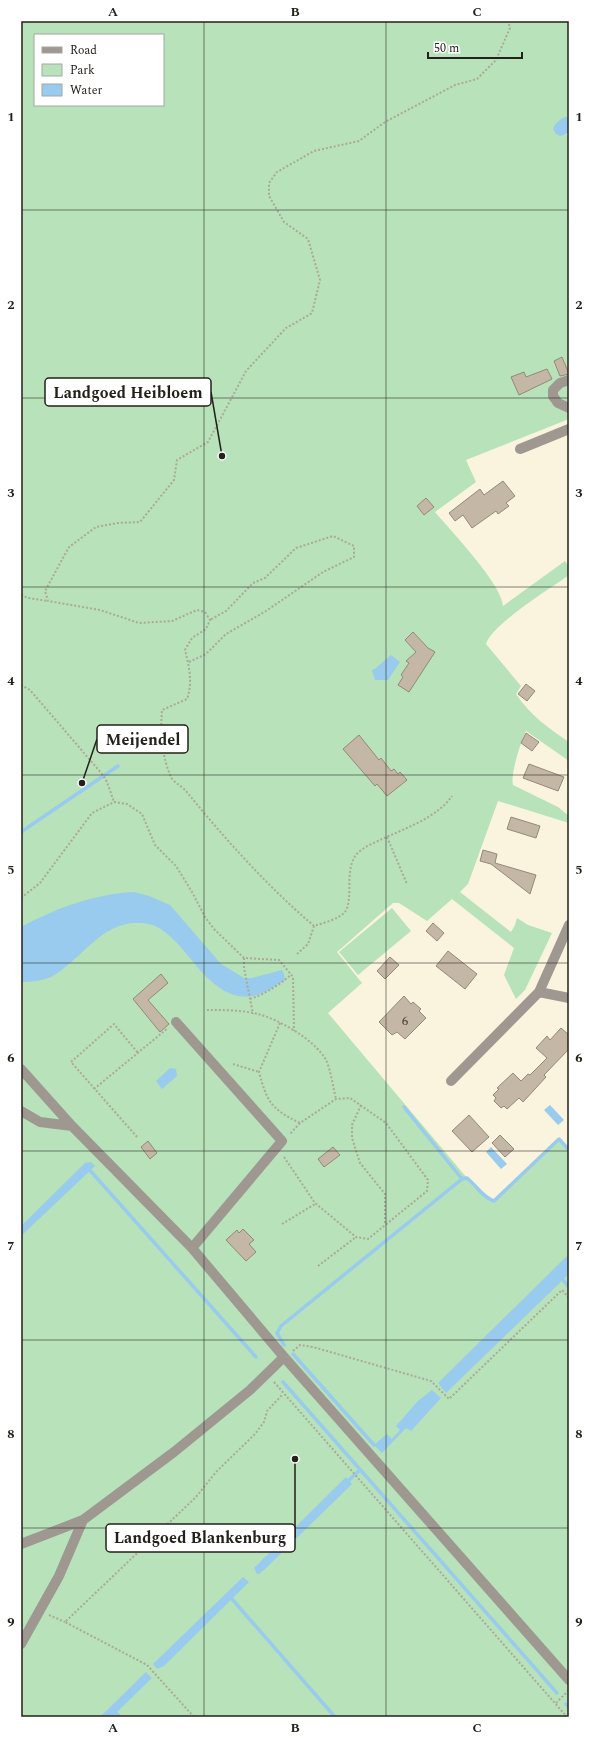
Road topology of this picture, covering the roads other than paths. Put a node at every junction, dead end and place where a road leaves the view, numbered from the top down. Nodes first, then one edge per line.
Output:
1 (569, 380) edge
2 (569, 408) edge
3 (569, 430) edge
4 (520, 449) dead end
5 (569, 926) edge
6 (539, 992) junction
7 (569, 998) edge
8 (176, 1022) road end
9 (21, 1069) edge
10 (451, 1080) dead end
11 (21, 1112) edge
12 (72, 1126) junction
13 (192, 1248) junction
14 (284, 1358) junction
15 (83, 1520) junction
16 (21, 1544) edge
17 (21, 1644) edge
18 (569, 1680) edge

1 - 2 street
3 - 4 street
5 - 6 street
6 - 7 street
6 - 10 street
8 - 13 street
9 - 12 street
11 - 12 street
12 - 13 street
13 - 14 street
14 - 15 street
14 - 18 street
15 - 16 street
15 - 17 street

